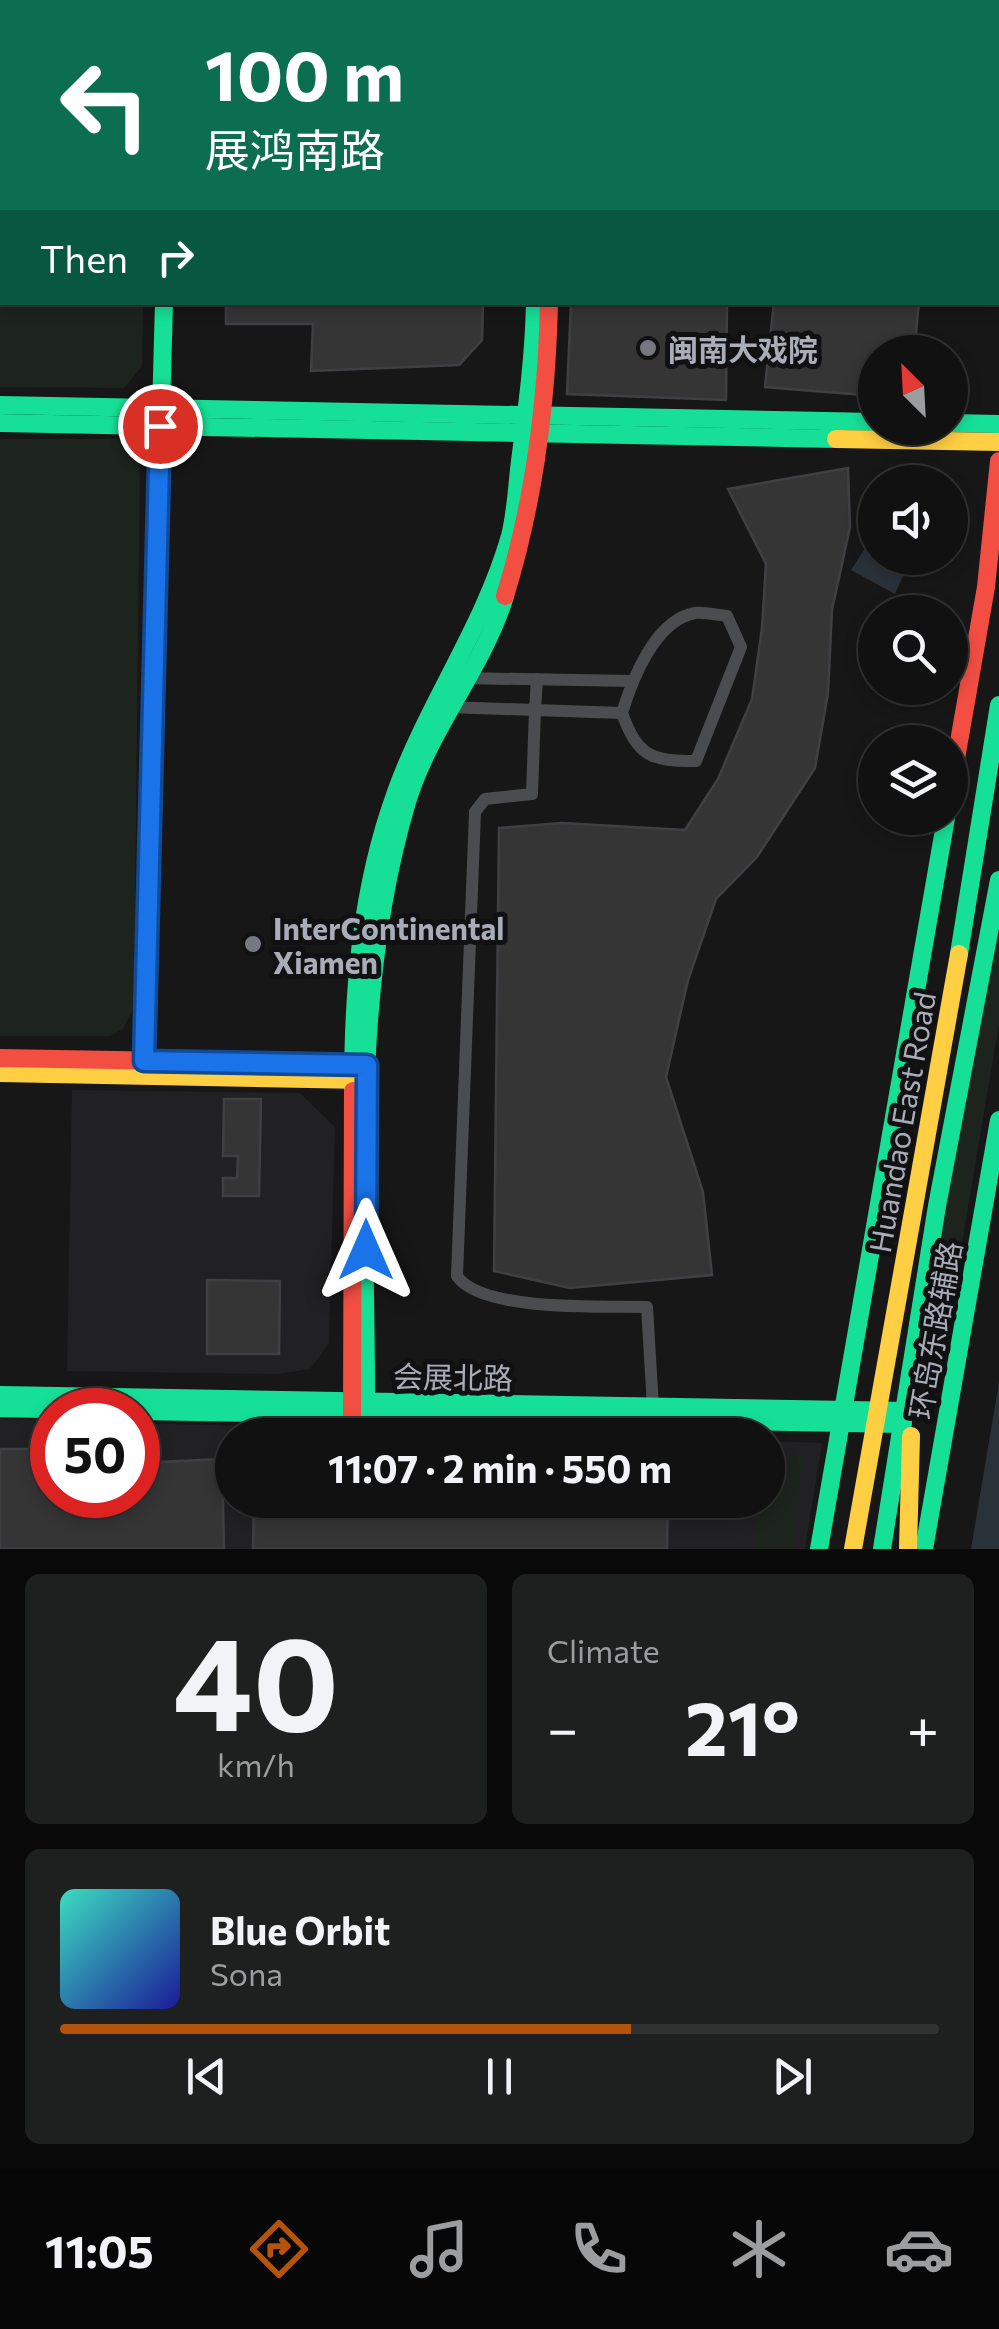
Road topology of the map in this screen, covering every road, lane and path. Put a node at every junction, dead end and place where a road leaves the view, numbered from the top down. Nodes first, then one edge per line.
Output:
1 (164, 305) edge
2 (535, 305) edge
3 (549, 305) edge
4 (0, 405) edge
5 (160, 417) junction
6 (858, 422) edge
7 (968, 423) edge
8 (0, 424) edge
9 (534, 424) junction
10 (999, 424) edge
11 (999, 442) edge
12 (999, 461) edge
13 (457, 678) junction
14 (537, 679) junction
15 (632, 681) junction
16 (999, 704) edge
17 (441, 706) junction
18 (535, 710) junction
19 (622, 713) junction
20 (962, 725) edge
21 (943, 835) edge
22 (999, 880) edge
23 (0, 1058) edge
24 (144, 1068) junction
25 (360, 1072) junction
26 (0, 1073) edge
27 (999, 1120) edge
28 (0, 1395) edge
29 (653, 1406) junction
30 (0, 1408) edge
31 (359, 1408) junction
32 (30, 1409) edge
33 (160, 1411) edge
34 (843, 1417) junction
35 (877, 1417) junction
36 (904, 1418) junction
37 (870, 1453) junction
38 (898, 1456) junction
39 (819, 1549) edge
40 (854, 1549) edge
41 (882, 1549) edge
42 (908, 1549) edge
43 (924, 1549) edge

1 - 5 main road
2 - 9 main road
3 - 9 main road
4 - 5 main road
5 - 8 main road
5 - 9 main road
5 - 24 main road
6 - 9 main road
7 - 10 main road
9 - 11 main road
9 - 13 main road
12 - 20 main road
13 - 14 street
13 - 17 main road
14 - 15 street
14 - 18 street
15 - 19 street
15 - 19 street
16 - 35 main road, Huandao East Road
17 - 18 street
17 - 25 main road
18 - 19 street
18 - 29 street
21 - 34 main road
22 - 36 main road, Huandao East Road
23 - 24 main road
24 - 25 main road
24 - 26 main road
25 - 31 main road
27 - 43 main road, 环岛东路辅路
28 - 31 main road, 会展北路
29 - 31 main road, 会展北路
29 - 34 main road, 会展北路
30 - 32 main road
31 - 33 main road, 会展北路
31 - 34 main road, 会展北路
34 - 35 main road, 会展北路
34 - 39 main road
35 - 36 main road, 会展北路
35 - 37 main road, Huandao East Road
36 - 38 main road, Huandao East Road
36 - 42 main road
37 - 38 main road
37 - 40 main road, Huandao East Road
38 - 41 main road, Huandao East Road

